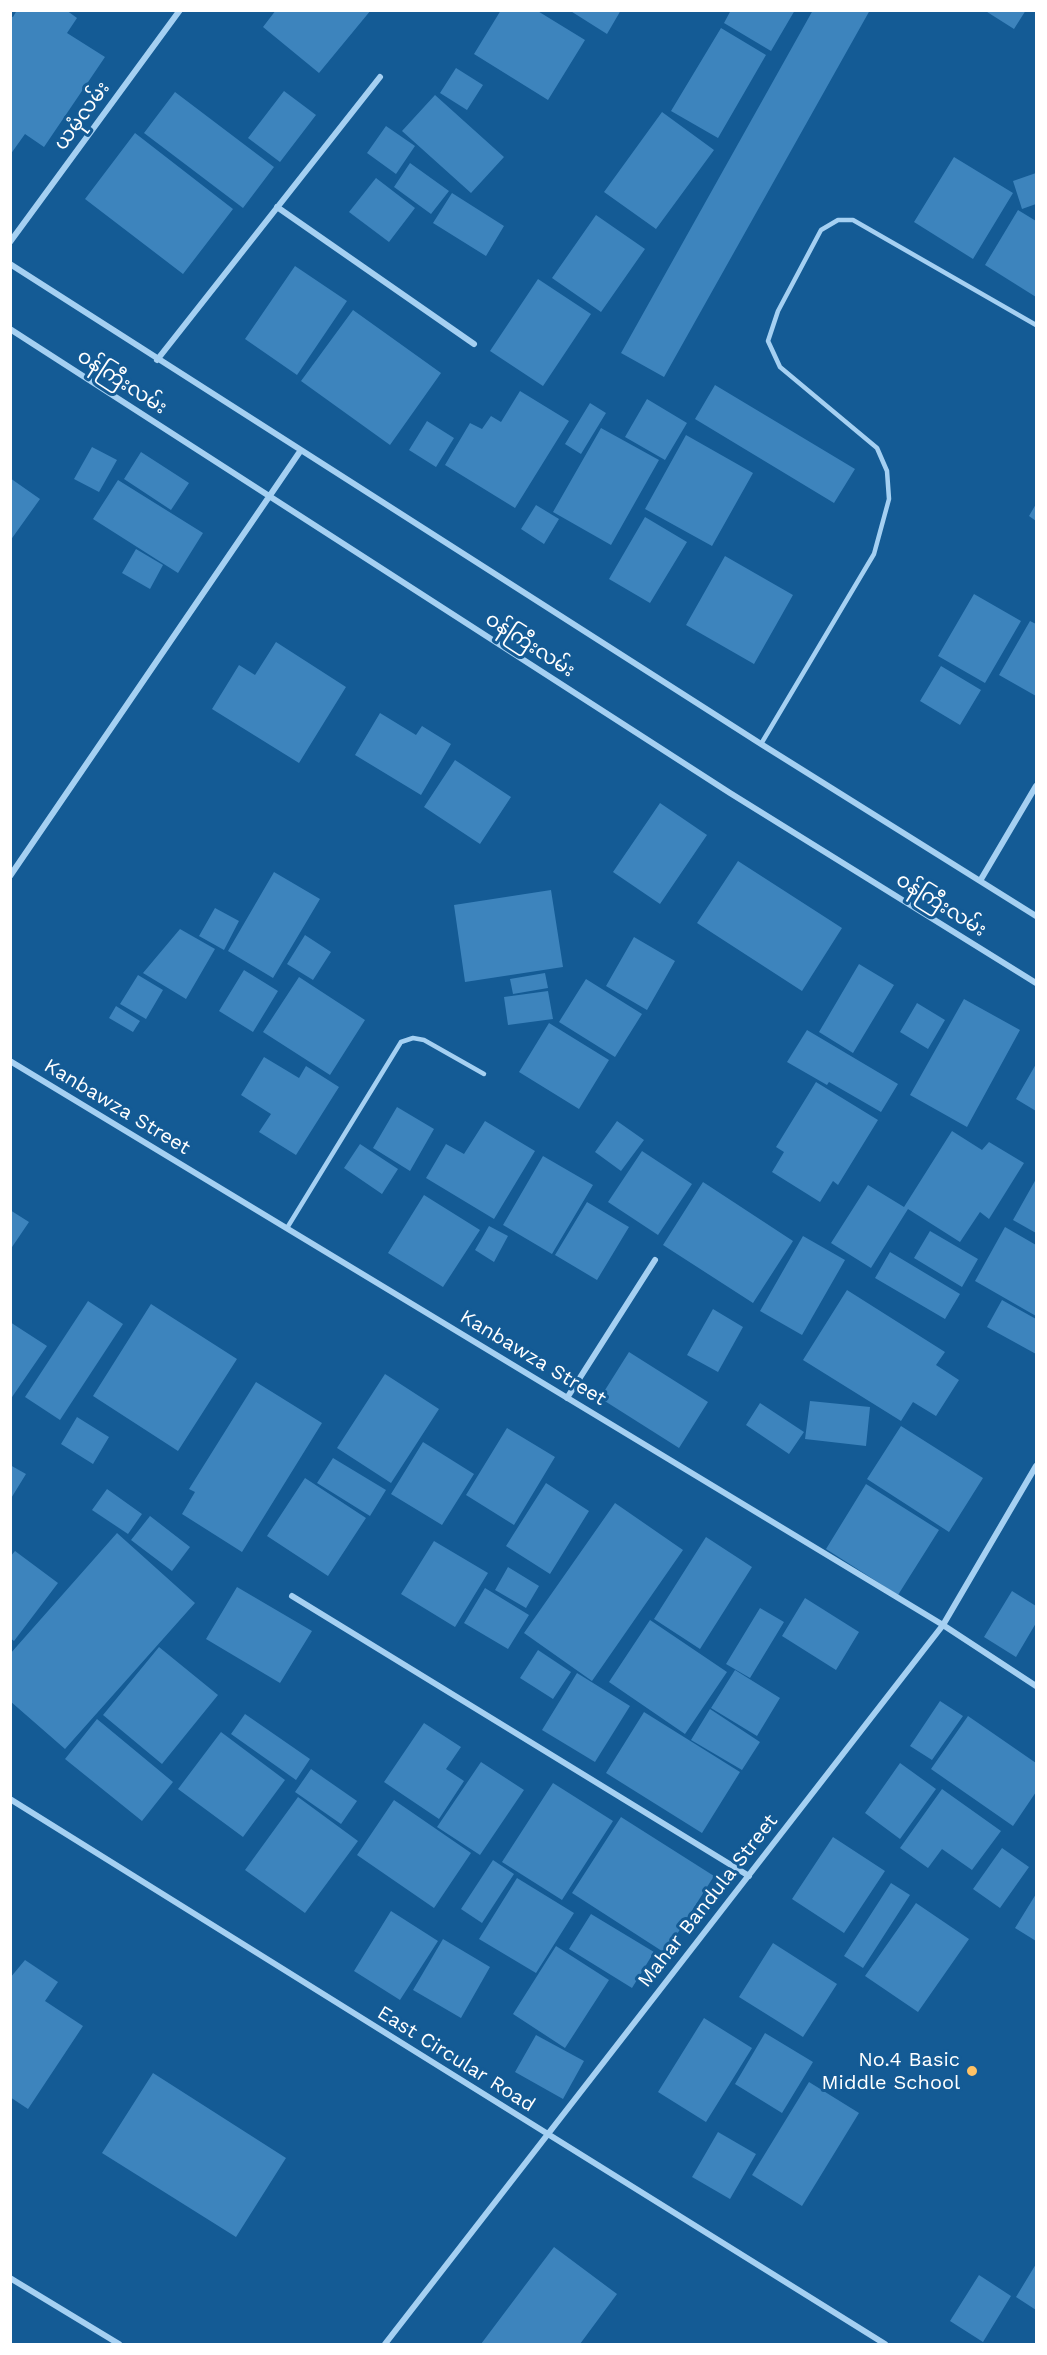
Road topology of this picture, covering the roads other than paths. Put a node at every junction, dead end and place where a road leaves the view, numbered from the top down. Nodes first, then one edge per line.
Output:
1 (180, 10) edge
2 (380, 77) dead end
3 (277, 207) junction
4 (10, 242) edge
5 (10, 264) edge
6 (1036, 325) edge
7 (10, 329) edge
8 (474, 344) dead end
9 (157, 360) junction
10 (301, 450) junction
11 (269, 498) junction
12 (761, 744) junction
13 (1036, 786) edge
14 (10, 876) edge
15 (980, 881) junction
16 (1036, 916) edge
17 (1036, 983) edge
18 (10, 1062) edge
19 (484, 1074) dead end
20 (286, 1228) junction
21 (655, 1260) dead end
22 (567, 1398) junction
23 (1036, 1466) edge
24 (292, 1596) dead end
25 (943, 1625) junction
26 (1036, 1686) edge
27 (10, 1799) edge
28 (749, 1876) junction
29 (546, 2134) junction
30 (10, 2278) edge
31 (119, 2344) edge
32 (385, 2344) edge
33 (885, 2344) edge

1 - 4 street, ယမုံလမ်း
2 - 3 street
3 - 8 street
3 - 9 street
5 - 9 street, ဝန်ကြီးလမ်း
6 - 12 lane
7 - 11 street, ဝန်ကြီးလမ်း
9 - 10 street, ဝန်ကြီးလမ်း
10 - 11 street
10 - 12 street, ဝန်ကြီးလမ်း
11 - 14 street
11 - 17 street, ဝန်ကြီးလမ်း
12 - 15 street, ဝန်ကြီးလမ်း
13 - 15 street
15 - 16 street, ဝန်ကြီးလမ်း
18 - 20 street, Kanbawza Street
19 - 20 lane
20 - 22 street, Kanbawza Street
21 - 22 street
22 - 25 street, Kanbawza Street
23 - 25 street, Mahar Bandula Street
24 - 28 street
25 - 26 street, Kanbawza Street
25 - 28 street, Mahar Bandula Street
27 - 29 street, East Circular Road
28 - 29 street, Mahar Bandula Street
29 - 32 street, Mahar Bandula Street
29 - 33 street, East Circular Road
30 - 31 street

